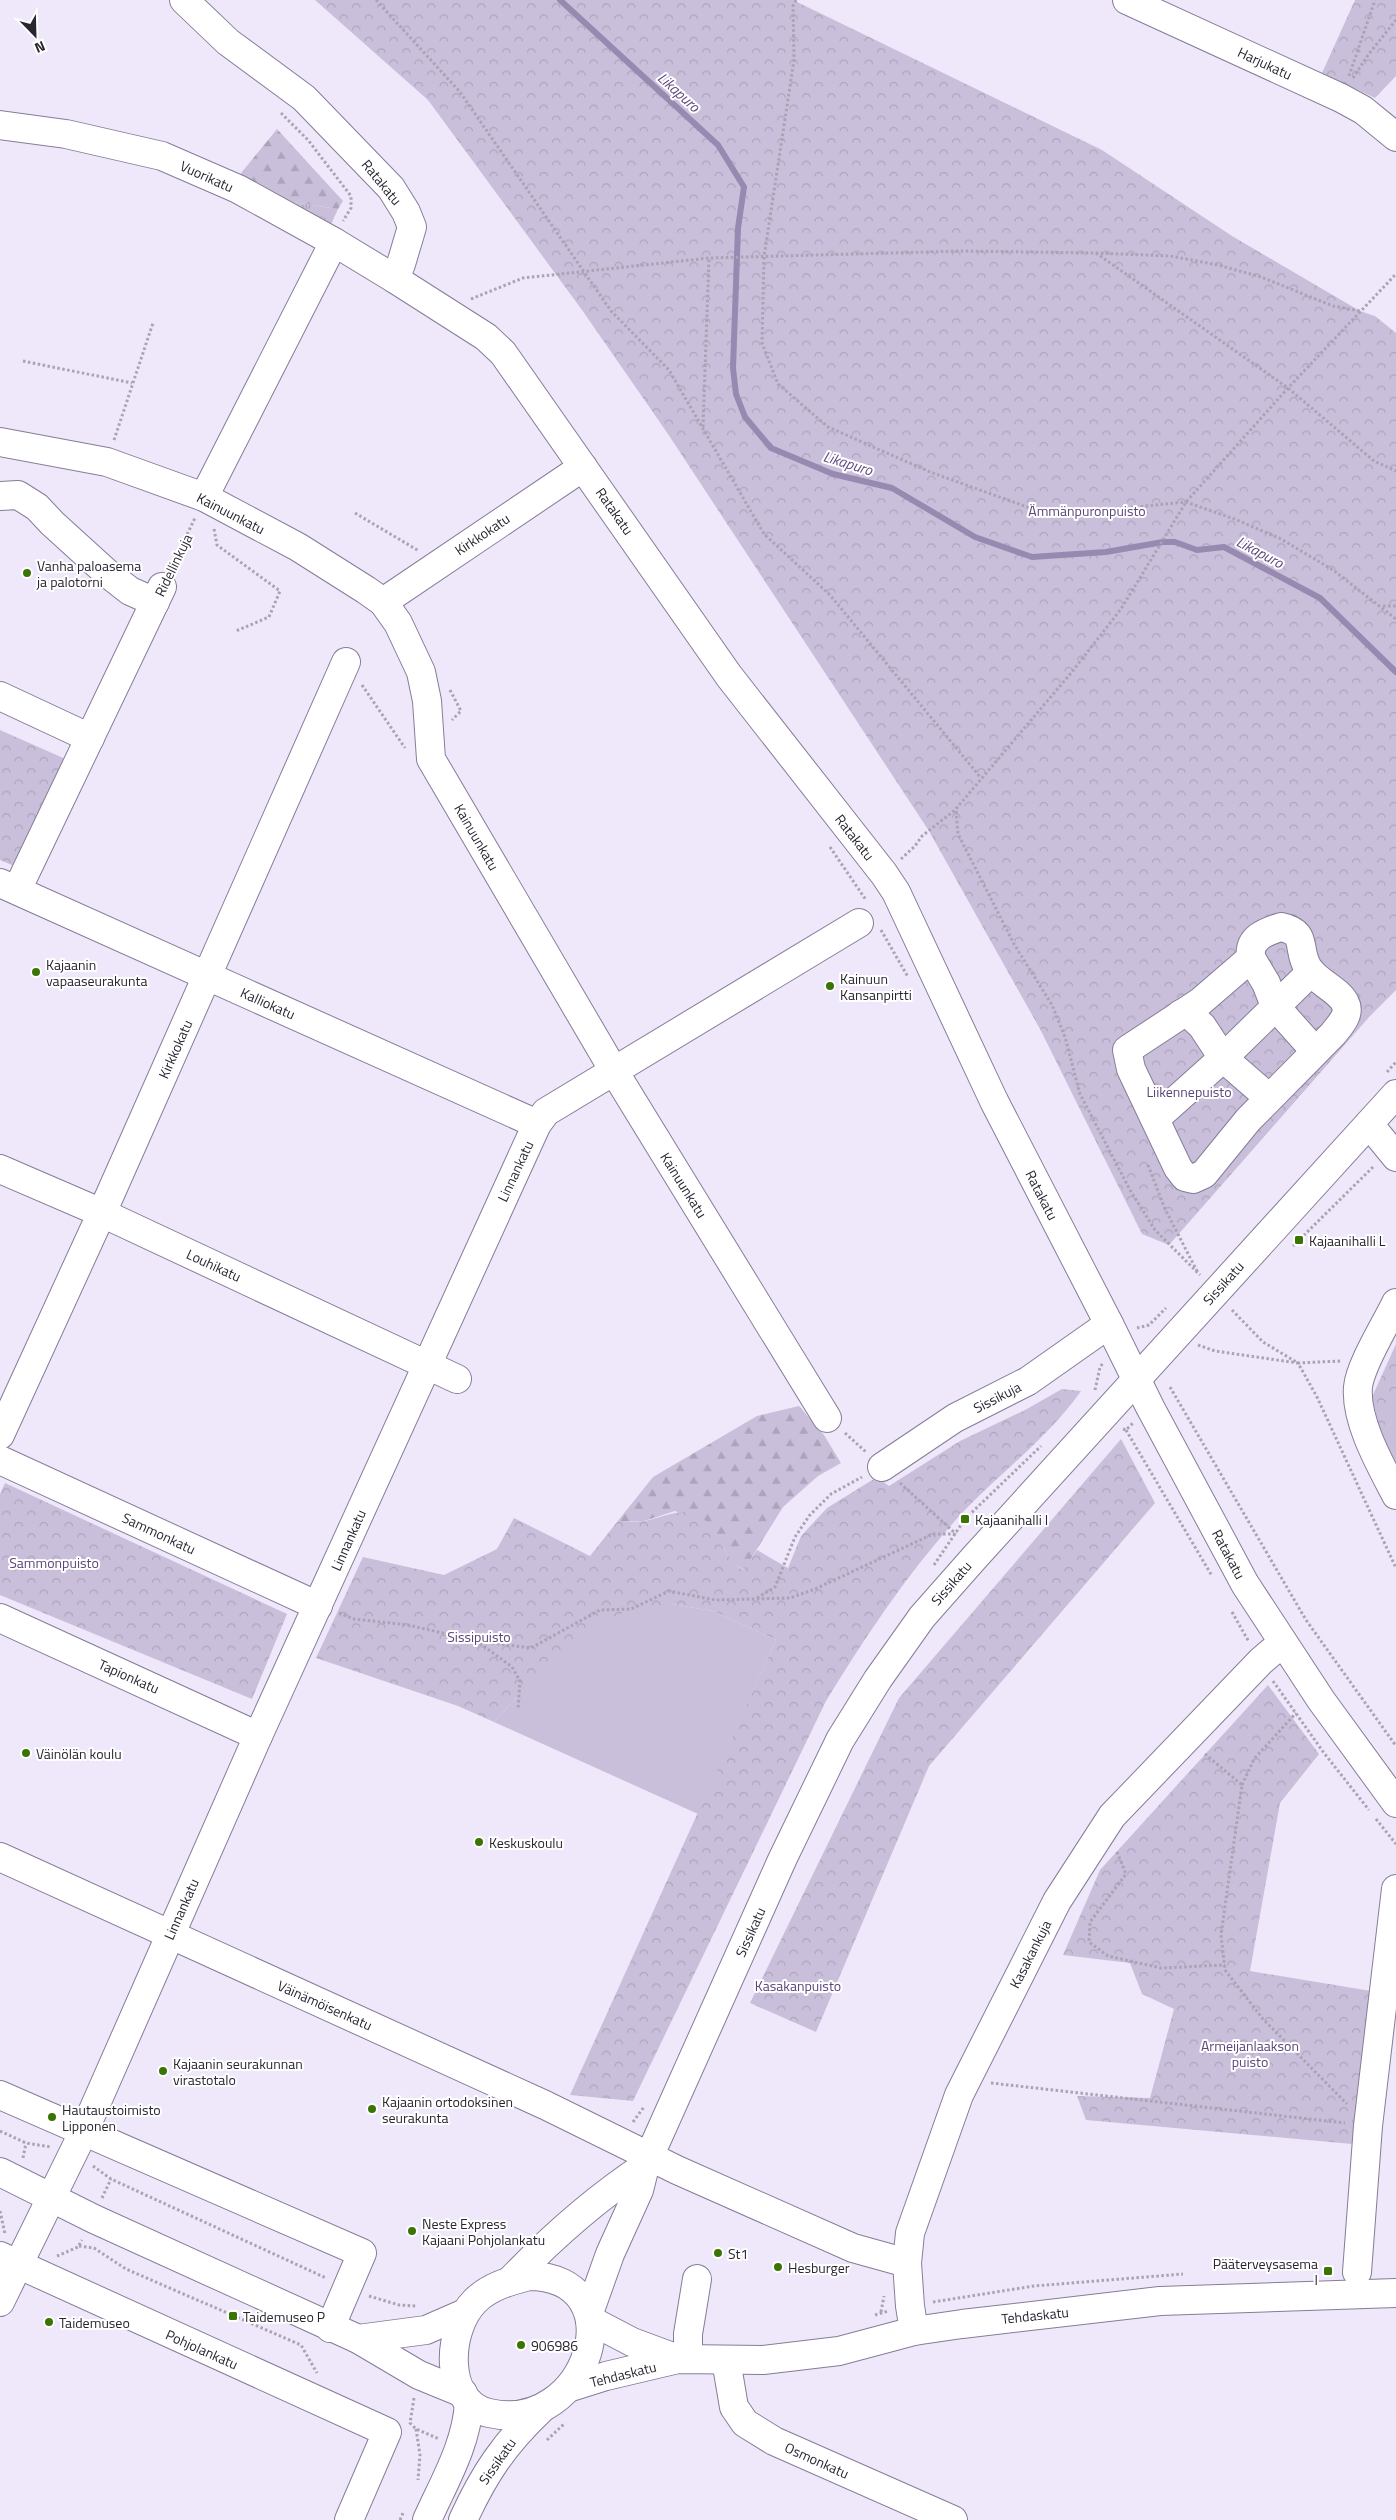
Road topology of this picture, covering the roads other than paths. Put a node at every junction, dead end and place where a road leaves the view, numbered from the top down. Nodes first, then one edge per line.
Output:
1 (184, 0) edge
2 (1126, 0) edge
3 (0, 125) edge
4 (1396, 137) edge
5 (342, 230) junction
6 (395, 279) junction
7 (0, 442) edge
8 (583, 467) junction
9 (0, 496) edge
10 (204, 498) junction
11 (383, 602) junction
12 (346, 662) road end
13 (0, 696) edge
14 (90, 738) junction
15 (8, 886) edge
16 (869, 918) road end
17 (1250, 958) junction
18 (1312, 972) junction
19 (207, 975) junction
20 (1275, 1006) junction
21 (1181, 1014) junction
22 (1315, 1051) junction
23 (1223, 1058) junction
24 (614, 1072) junction
25 (1396, 1094) edge
26 (1269, 1098) junction
27 (1155, 1119) junction
28 (537, 1124) junction
29 (1369, 1124) junction
30 (1392, 1154) edge
31 (0, 1169) edge
32 (102, 1214) junction
33 (1396, 1303) edge
34 (1101, 1330) junction
35 (427, 1364) junction
36 (457, 1379) dead end
37 (1136, 1379) junction
38 (827, 1418) road end
39 (0, 1435) edge
40 (0, 1460) edge
41 (882, 1467) road end
42 (1396, 1495) edge
43 (327, 1609) junction
44 (0, 1618) edge
45 (1282, 1644) junction
46 (258, 1736) junction
47 (1396, 1803) edge
48 (0, 1857) edge
49 (1396, 1889) edge
50 (170, 1935) junction
51 (0, 2095) edge
52 (84, 2132) junction
53 (647, 2160) junction
54 (0, 2172) edge
55 (52, 2197) junction
56 (907, 2263) junction
57 (1357, 2272) dead end
58 (7, 2275) edge
59 (697, 2279) dead end
60 (510, 2281) junction
61 (1396, 2293) edge
62 (465, 2313) junction
63 (590, 2316) junction
64 (330, 2328) junction
65 (914, 2331) junction
66 (358, 2339) junction
67 (683, 2359) junction
68 (726, 2360) junction
69 (568, 2388) junction
70 (466, 2398) junction
71 (541, 2409) junction
72 (415, 2516) edge
73 (349, 2520) edge
74 (463, 2520) edge
75 (953, 2520) edge

1 - 6 street, Ratakatu
2 - 4 street, Harjukatu
3 - 5 street, Vuorikatu
5 - 6 street, Vuorikatu
5 - 10 street
6 - 8 street, Ratakatu
7 - 10 street, Kainuunkatu
8 - 11 street, Kirkkokatu
8 - 34 street, Ratakatu
9 - 14 street, Ridellinkuja
10 - 11 street, Kainuunkatu
11 - 24 street, Kainuunkatu
12 - 19 street, Kirkkokatu
13 - 14 street
14 - 15 street, Ridellinkuja
15 - 19 street, Kalliokatu
16 - 24 street, Linnankatu
17 - 18 street
17 - 20 street
17 - 21 street
18 - 20 street
18 - 22 street
19 - 28 street, Kalliokatu
19 - 32 street, Kirkkokatu
20 - 22 street
20 - 23 street
21 - 23 street
21 - 27 street
22 - 26 street
23 - 26 street
23 - 27 street
24 - 28 street, Linnankatu
24 - 38 street, Kainuunkatu
25 - 29 street, Sissikatu
26 - 27 street
28 - 35 street, Linnankatu
29 - 30 street
29 - 37 street, Sissikatu
31 - 32 street, Louhikatu
32 - 35 street, Louhikatu
32 - 39 street, Kirkkokatu
33 - 42 street
34 - 37 street, Ratakatu
34 - 41 street, Sissikuja
35 - 36 street, Louhikatu
35 - 43 street, Linnankatu
37 - 45 street, Ratakatu
37 - 53 street, Sissikatu
40 - 43 street, Sammonkatu
43 - 46 street, Linnankatu
44 - 46 street, Tapionkatu
45 - 47 street, Ratakatu
45 - 56 street, Kasakankuja
46 - 50 street, Linnankatu
48 - 50 street, Väinämöisenkatu
49 - 57 street
50 - 52 street, Linnankatu
50 - 53 street, Väinämöisenkatu
51 - 52 street
52 - 55 street, Linnankatu
52 - 64 street
53 - 56 street, Väinämöisenkatu
53 - 60 street
53 - 63 street, Sissikatu
54 - 55 street
55 - 58 street, Linnankatu
55 - 64 street
56 - 65 street, Kasakankuja
58 - 73 street, Pohjolankatu
59 - 67 street
60 - 62 street
60 - 63 street
61 - 65 street, Tehdaskatu
62 - 66 street
62 - 70 street
63 - 67 street, Tehdaskatu
63 - 69 street
64 - 66 street
65 - 68 street, Tehdaskatu
66 - 70 street
67 - 68 street, Tehdaskatu
67 - 69 street, Tehdaskatu
68 - 75 street, Osmonkatu
69 - 71 street
70 - 71 street
70 - 72 street
71 - 74 street, Sissikatu

